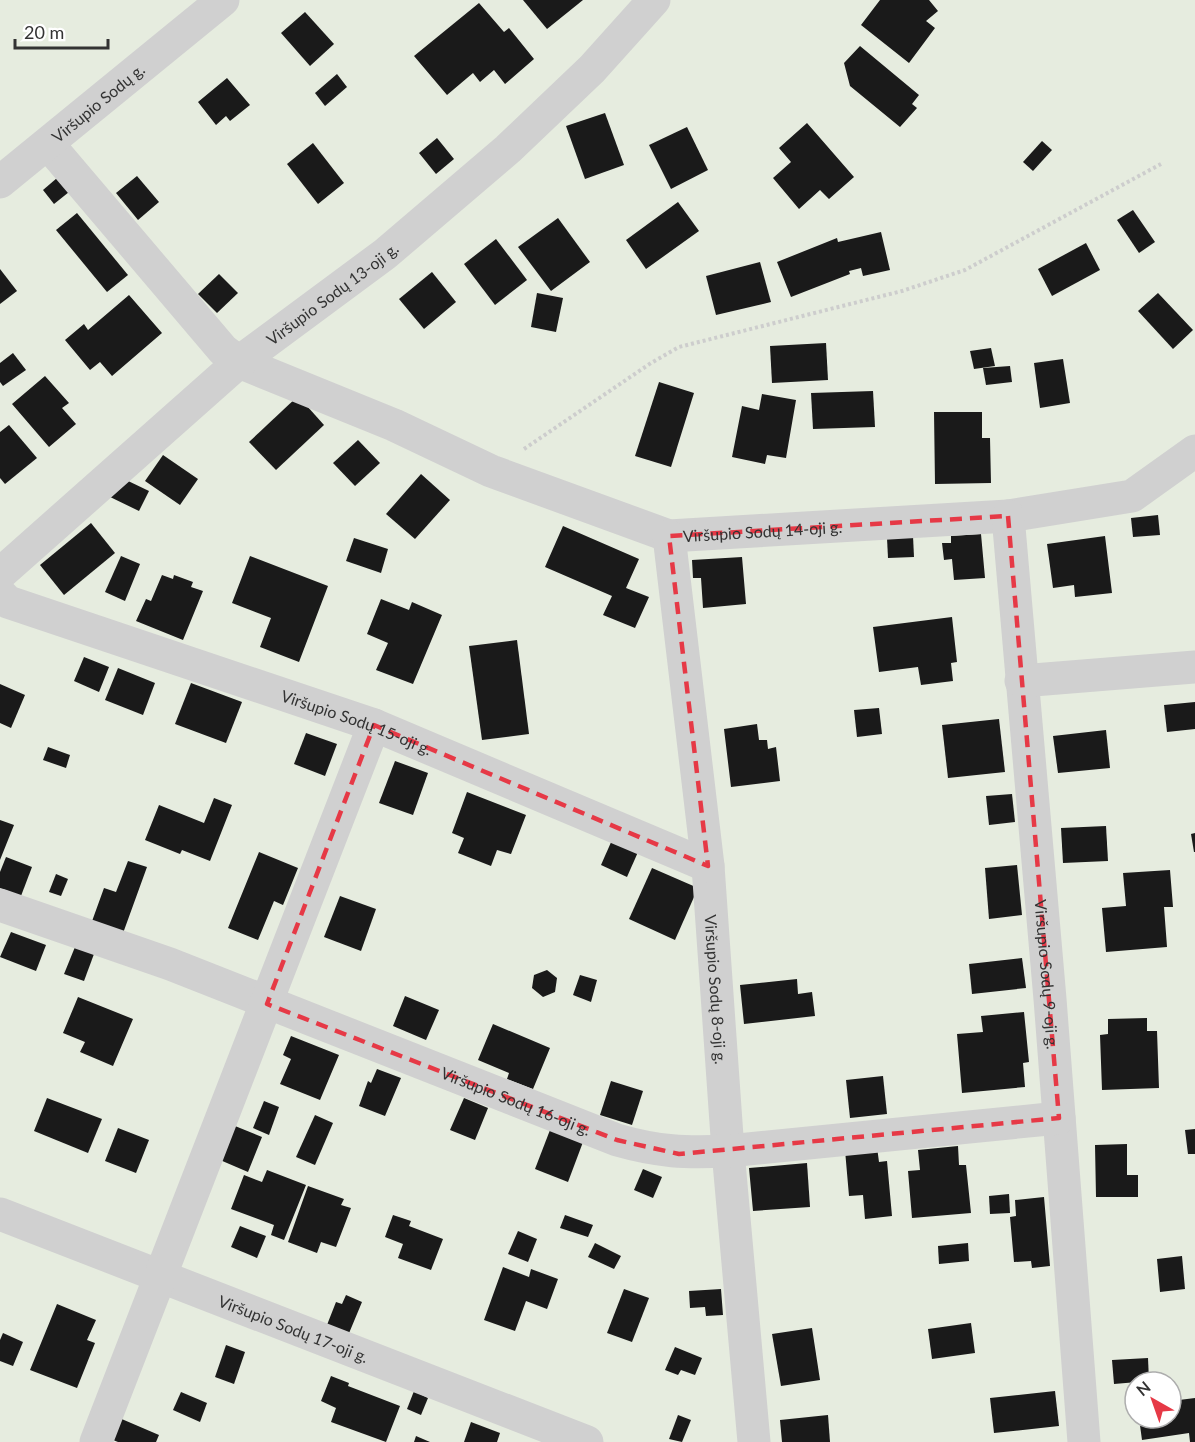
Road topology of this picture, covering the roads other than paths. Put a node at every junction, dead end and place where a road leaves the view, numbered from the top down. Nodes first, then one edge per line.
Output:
1 (223, 0) edge
2 (654, 0) edge
3 (48, 144) junction
4 (0, 182) edge
5 (239, 362) junction
6 (1195, 451) edge
7 (1008, 516) junction
8 (669, 536) junction
9 (0, 574) edge
10 (0, 594) edge
11 (1195, 667) edge
12 (1021, 681) junction
13 (374, 724) junction
14 (708, 866) junction
15 (0, 905) edge
16 (267, 1004) junction
17 (1059, 1118) junction
18 (728, 1151) junction
19 (0, 1214) edge
20 (159, 1276) junction
21 (96, 1442) edge
22 (587, 1442) edge
23 (754, 1442) edge
24 (1084, 1442) edge

1 - 3 street, Viršupio Sodų g.
2 - 5 street, Viršupio Sodų 13-oji g.
3 - 4 street, Viršupio Sodų g.
3 - 5 street, Viršupio Sodų 14-oji g.
5 - 8 street, Viršupio Sodų 14-oji g.
5 - 9 street, Viršupio Sodų 13-oji g.
6 - 7 street, Viršupio Sodų 14-oji g.
7 - 8 street, Viršupio Sodų 14-oji g.
7 - 12 street, Viršupio Sodų 9-oji g.
8 - 14 street, Viršupio Sodų 8-oji g.
10 - 13 street, Viršupio Sodų 15-oji g.
11 - 12 street
12 - 17 street, Viršupio Sodų 9-oji g.
13 - 14 street, Viršupio Sodų 15-oji g.
13 - 16 street
14 - 18 street, Viršupio Sodų 8-oji g.
15 - 16 street, Viršupio Sodų 16-oji g.
16 - 18 street, Viršupio Sodų 16-oji g.
16 - 20 street
17 - 18 street, Viršupio Sodų 16-oji g.
17 - 24 street, Viršupio Sodų 9-oji g.
18 - 23 street, Viršupio Sodų 8-oji g.
19 - 20 street, Viršupio Sodų 17-oji g.
20 - 21 street
20 - 22 street, Viršupio Sodų 17-oji g.

